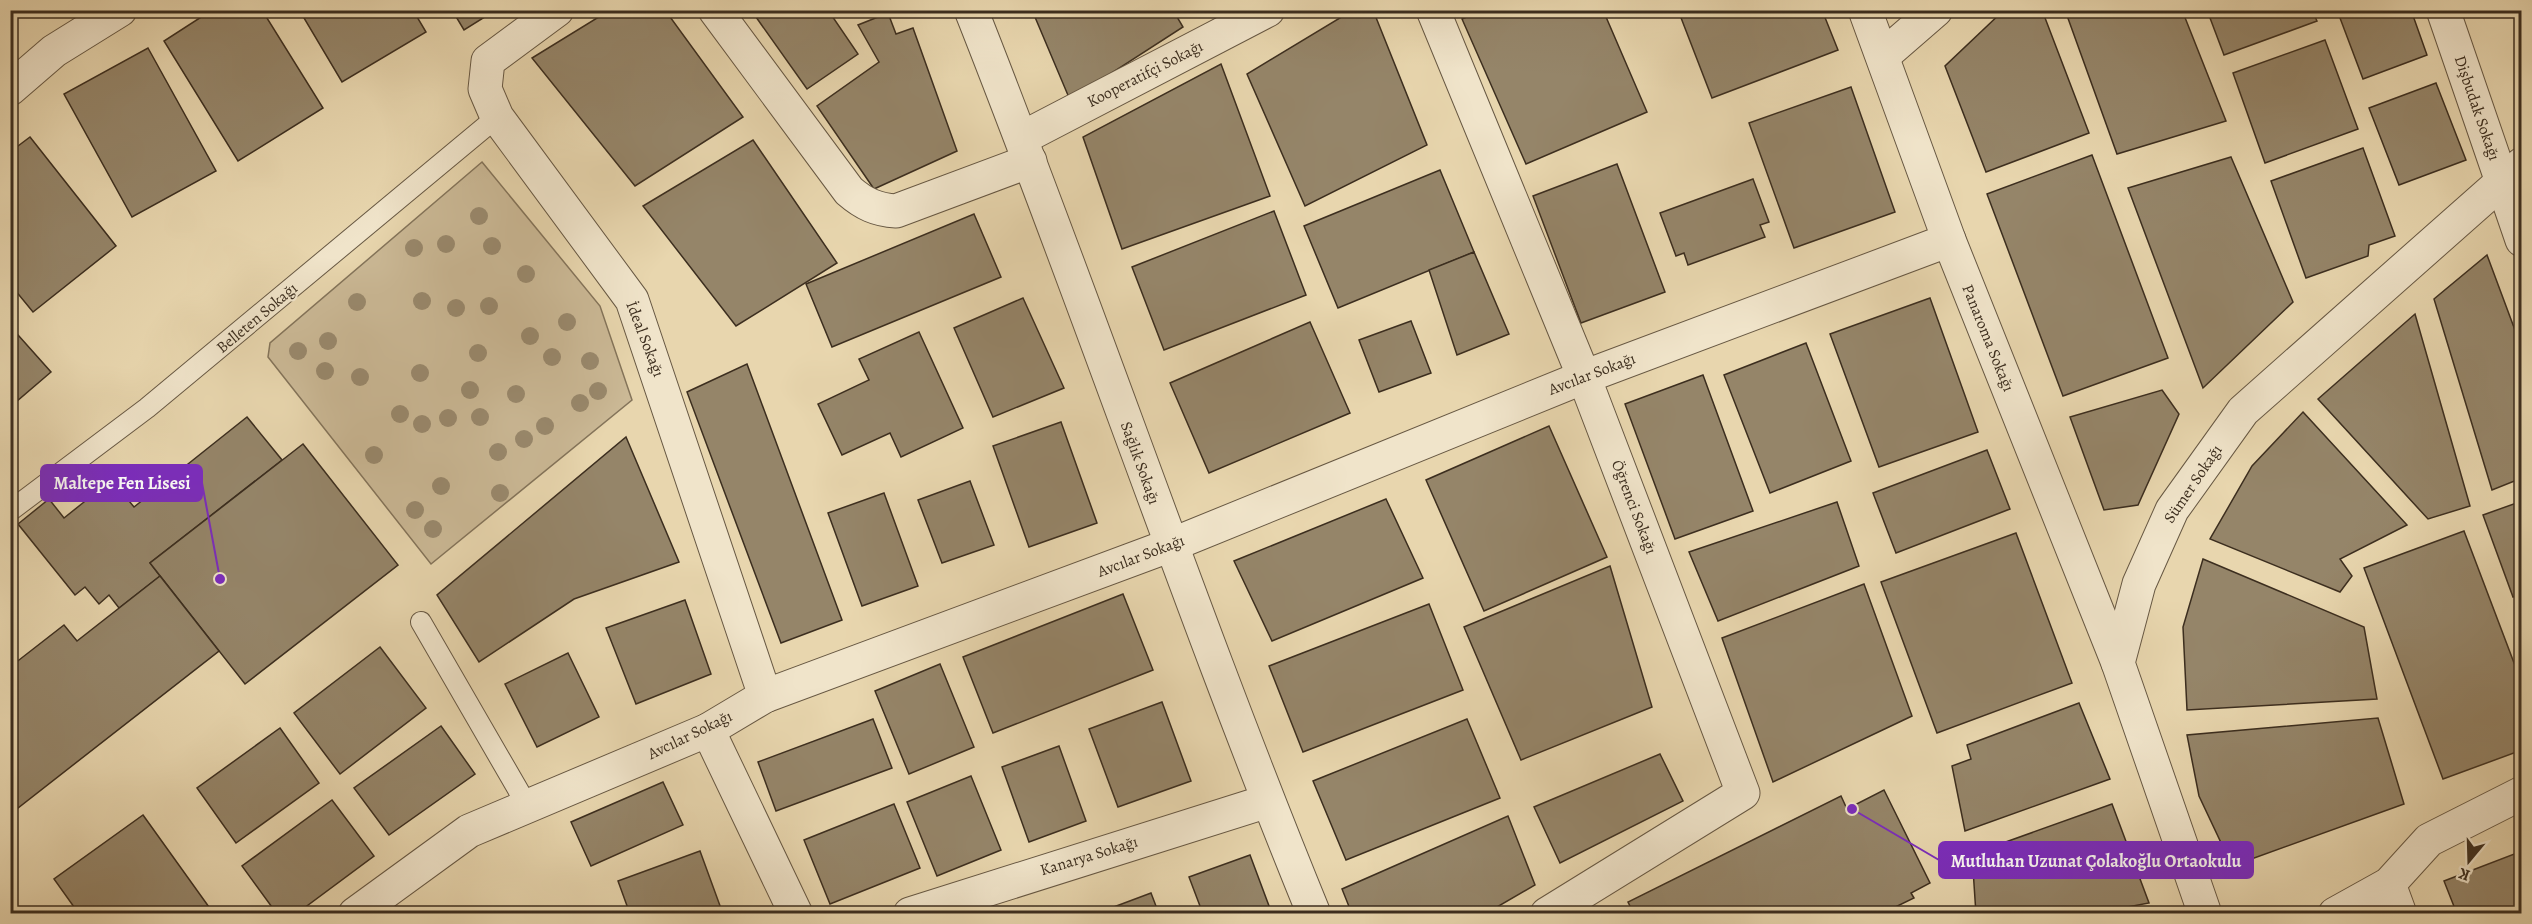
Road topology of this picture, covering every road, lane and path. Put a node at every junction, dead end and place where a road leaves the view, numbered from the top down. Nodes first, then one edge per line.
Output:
1 (120, 10) edge
2 (557, 10) edge
3 (715, 10) edge
4 (971, 10) edge
5 (1268, 10) edge
6 (1433, 10) edge
7 (1865, 10) edge
8 (1936, 10) edge
9 (2443, 10) edge
10 (1883, 56) junction
11 (10, 89) edge
12 (497, 117) junction
13 (1026, 149) junction
14 (2512, 172) edge
15 (1949, 240) junction
16 (2522, 240) edge
17 (1584, 377) junction
18 (10, 511) edge
19 (1171, 545) junction
20 (421, 622) dead end
21 (2118, 663) junction
22 (765, 696) junction
23 (708, 730) junction
24 (2522, 793) edge
25 (1268, 801) junction
26 (528, 807) junction
27 (2394, 899) edge
28 (943, 908) edge
29 (355, 914) edge
30 (795, 914) edge
31 (910, 914) edge
32 (1314, 914) edge
33 (1547, 914) edge
34 (2205, 914) edge
35 (2336, 914) edge

1 - 11 street
2 - 12 street, İdeal Sokağı
3 - 13 street, Kooperatifçi Sokağı
4 - 13 street, Sağlık Sokağı
5 - 13 street, Kooperatifçi Sokağı
6 - 17 street, Öğrenci Sokağı
7 - 10 street, Panaroma Sokağı
8 - 10 street
9 - 14 street, Dişbudak Sokağı
10 - 15 street, Panaroma Sokağı
12 - 18 lane, Belleten Sokağı
12 - 22 street, İdeal Sokağı
13 - 19 street, Sağlık Sokağı
14 - 16 street, Dişbudak Sokağı
14 - 21 street, Sümer Sokağı
15 - 17 street, Avcılar Sokağı
15 - 21 street, Panaroma Sokağı
17 - 19 street, Avcılar Sokağı
17 - 33 street, Öğrenci Sokağı
19 - 22 street, Avcılar Sokağı
19 - 25 street, Sağlık Sokağı
20 - 26 lane
21 - 34 street
22 - 23 street, Avcılar Sokağı
23 - 26 street, Avcılar Sokağı
23 - 30 street
24 - 27 street
25 - 28 street, Kanarya Sokağı
25 - 32 street, Sağlık Sokağı
26 - 29 street, Avcılar Sokağı
27 - 35 street
28 - 31 street, Kanarya Sokağı

